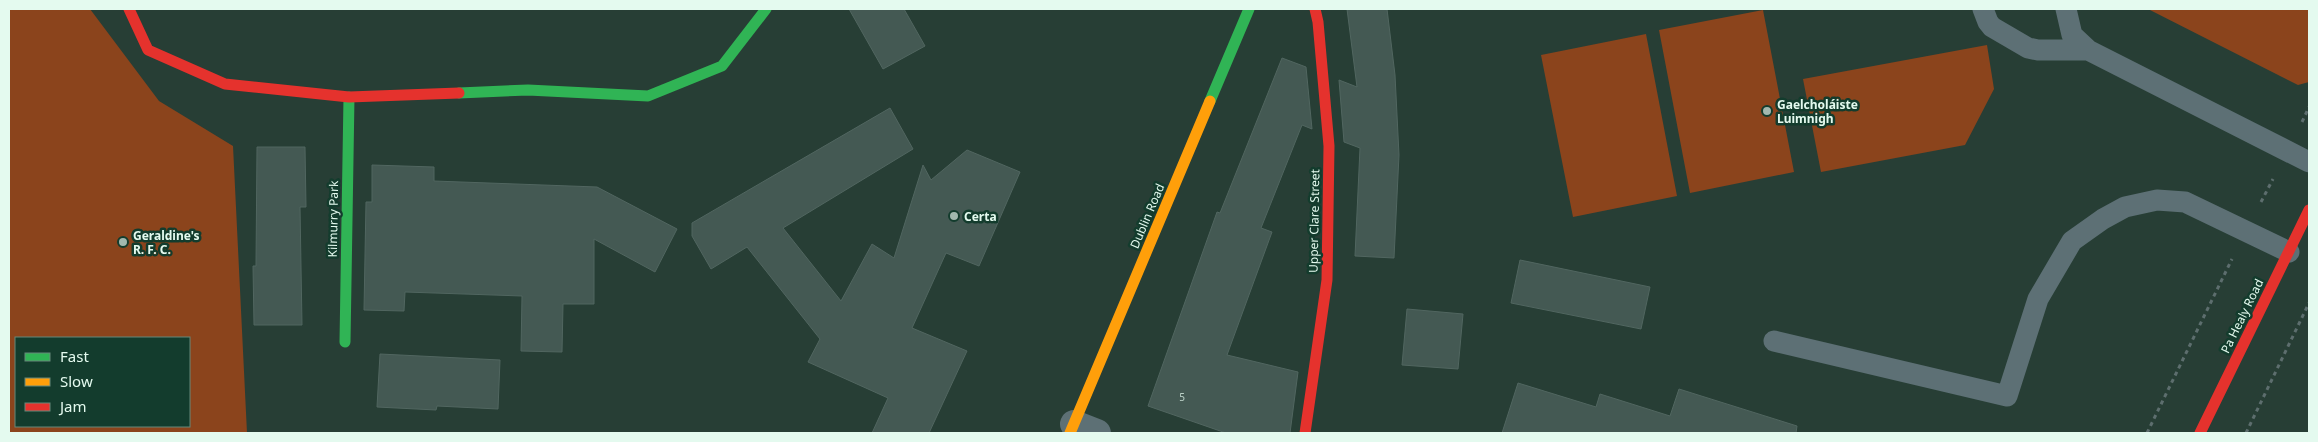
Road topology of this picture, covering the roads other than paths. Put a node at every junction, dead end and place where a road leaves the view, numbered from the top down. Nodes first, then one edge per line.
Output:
1 (129, 9) edge
2 (766, 9) edge
3 (1248, 9) edge
4 (1315, 9) edge
5 (1983, 9) edge
6 (2066, 9) edge
7 (2088, 50) junction
8 (349, 97) junction
9 (2309, 162) edge
10 (2309, 210) edge
11 (2289, 252) junction
12 (1774, 341) dead end
13 (345, 342) dead end
14 (1080, 430) edge
15 (1305, 433) edge
16 (2200, 433) edge

1 - 8 street
2 - 8 street
3 - 14 street, Dublin Road
4 - 15 street, Upper Clare Street
5 - 7 lane
6 - 7 lane
7 - 9 lane
8 - 13 street, Kilmurry Park
10 - 11 street, Pa Healy Road
11 - 12 lane
11 - 16 street, Pa Healy Road

